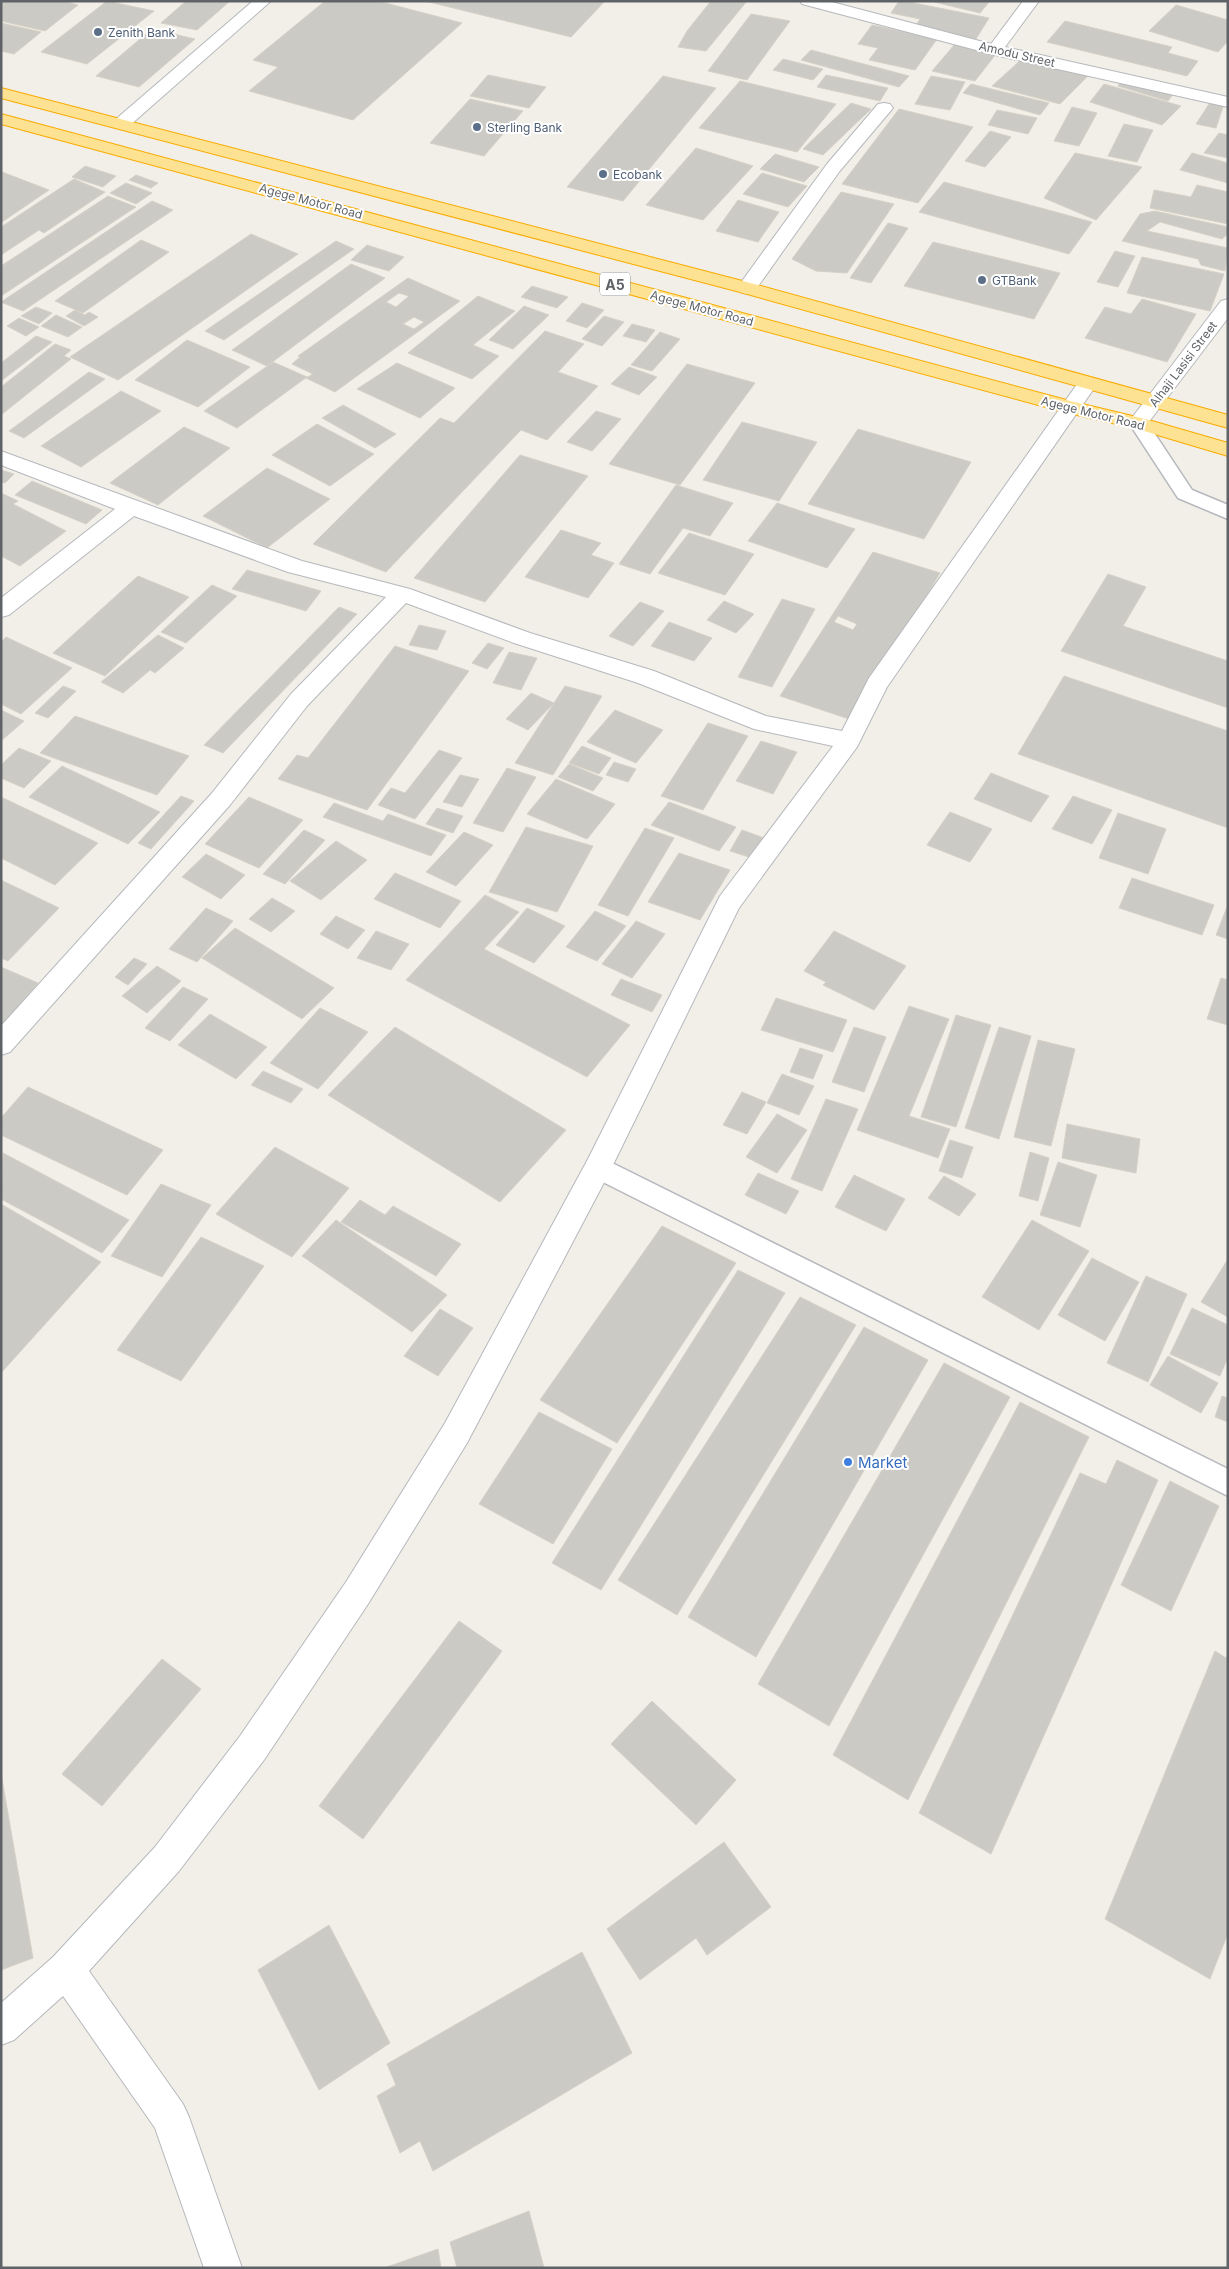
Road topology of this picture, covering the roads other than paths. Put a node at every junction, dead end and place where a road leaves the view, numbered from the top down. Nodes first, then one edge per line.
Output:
1 (264, 1) edge
2 (808, 1) edge
3 (1031, 1) edge
4 (996, 50) junction
5 (1, 93) edge
6 (1228, 102) edge
7 (884, 108) dead end
8 (1, 119) edge
9 (122, 123) junction
10 (748, 288) junction
11 (1228, 305) edge
12 (1087, 384) junction
13 (1154, 402) junction
14 (1071, 408) junction
15 (1228, 422) edge
16 (1138, 423) junction
17 (1228, 450) edge
18 (1, 458) edge
19 (130, 507) junction
20 (1228, 513) edge
21 (402, 594) junction
22 (1, 610) edge
23 (849, 741) junction
24 (1, 1044) edge
25 (598, 1167) junction
26 (1228, 1483) edge
27 (66, 1970) junction
28 (1, 2027) edge
29 (222, 2268) edge

1 - 9 street
2 - 4 street, Amodu Street
3 - 4 street
4 - 6 street, Amodu Street
5 - 9 highway, Agege Motor Road / A5
7 - 10 street
8 - 14 highway, Agege Motor Road / A5
9 - 10 highway, Agege Motor Road / A5
10 - 12 highway, Agege Motor Road / A5
11 - 13 street, Alhaji Lasisi Street
12 - 13 highway, Agege Motor Road / A5
12 - 14 street
13 - 15 highway, Agege Motor Road / A5
13 - 16 street, Alhaji Lasisi Street
14 - 16 highway, Agege Motor Road / A5
14 - 23 street
16 - 17 highway, Agege Motor Road / A5
16 - 20 lane
18 - 19 street
19 - 21 street
19 - 22 street
21 - 23 street
21 - 24 street
23 - 25 street
25 - 26 lane
25 - 27 street
27 - 28 street
27 - 29 street

